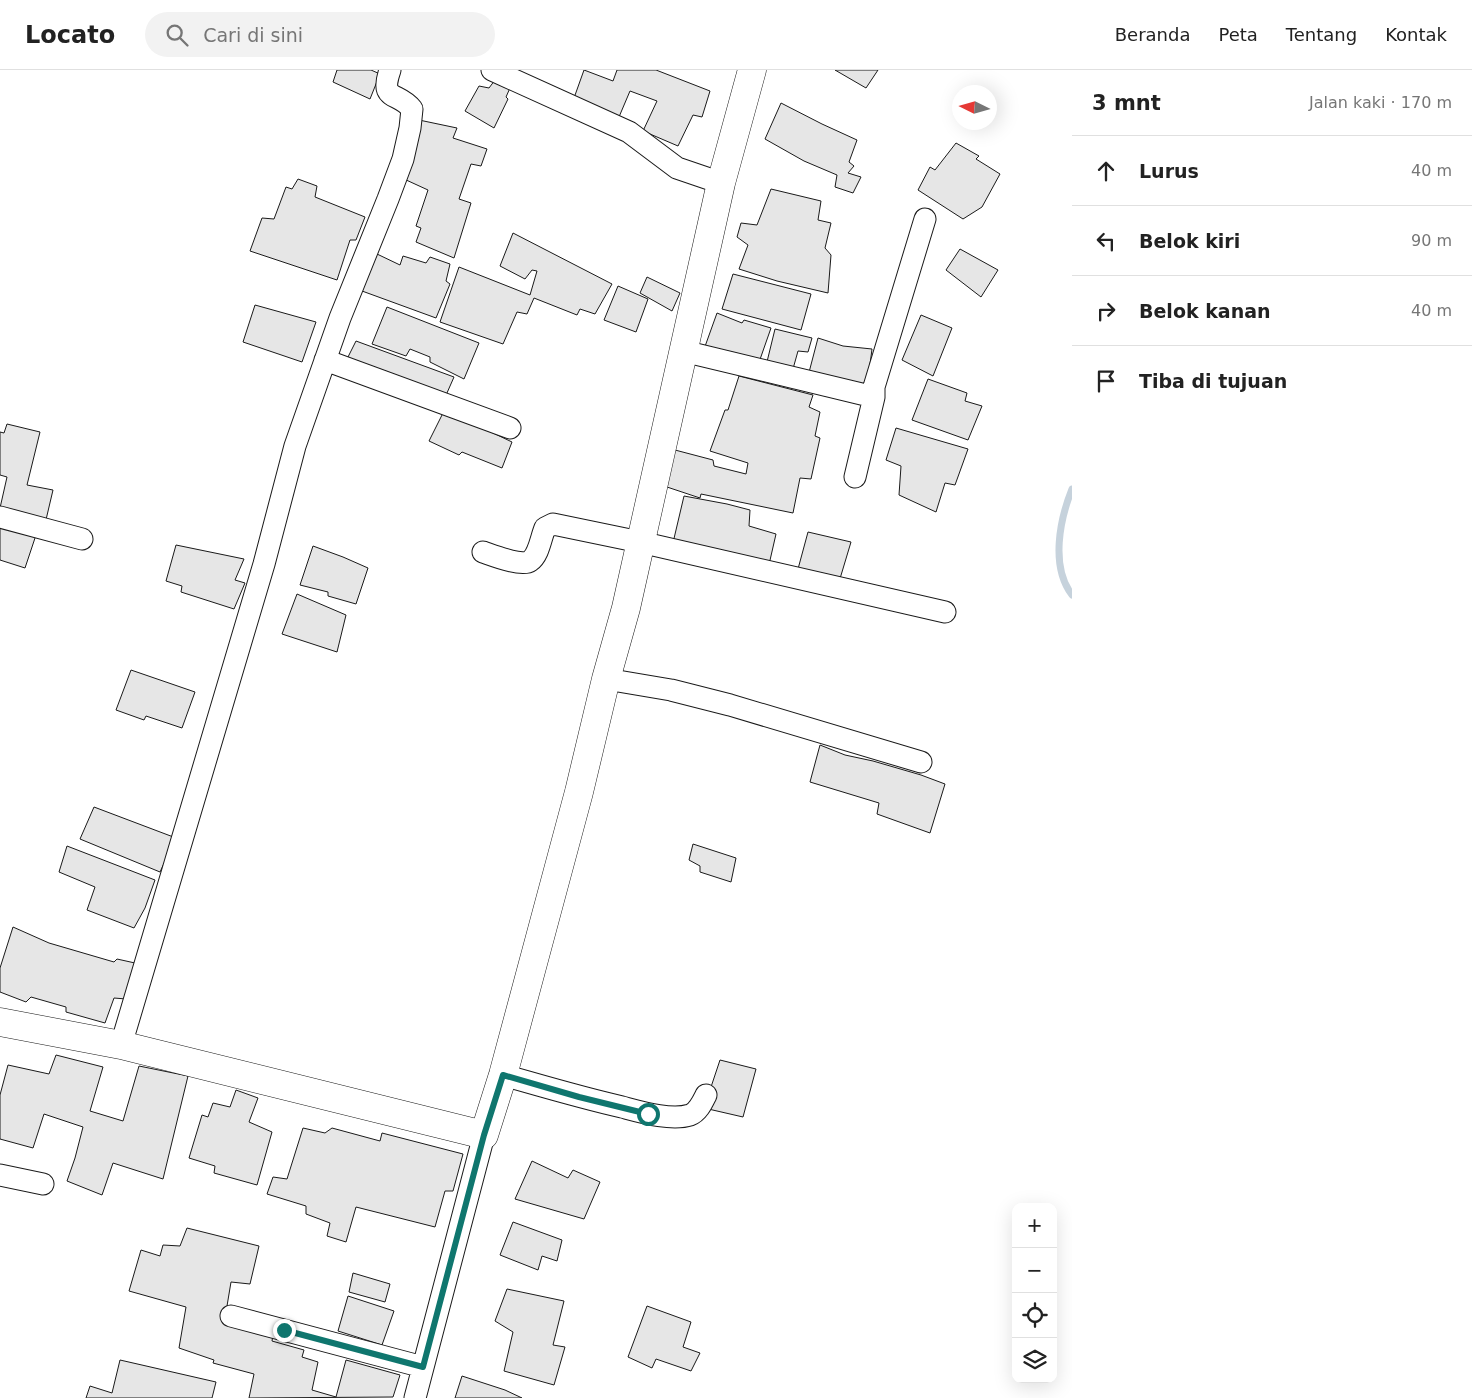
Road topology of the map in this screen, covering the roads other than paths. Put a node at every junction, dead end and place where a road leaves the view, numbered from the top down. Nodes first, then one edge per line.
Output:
1 (390, 70) edge
2 (492, 70) edge
3 (752, 70) edge
4 (721, 183) junction
5 (925, 218) dead end
6 (683, 351) junction
7 (325, 360) junction
8 (874, 397) junction
9 (510, 428) dead end
10 (855, 478) dead end
11 (0, 517) edge
12 (82, 539) dead end
13 (640, 542) junction
14 (483, 552) dead end
15 (945, 612) dead end
16 (606, 679) junction
17 (921, 762) dead end
18 (0, 1022) edge
19 (121, 1045) junction
20 (503, 1075) junction
21 (706, 1095) dead end
22 (484, 1135) junction
23 (0, 1175) edge
24 (43, 1184) dead end
25 (231, 1316) dead end
26 (423, 1367) junction
27 (415, 1398) edge

1 - 7 street
2 - 4 street
3 - 4 street
4 - 6 street
5 - 8 street
6 - 8 street
6 - 13 street
7 - 9 street
7 - 19 street
8 - 10 street
11 - 12 street
13 - 14 street
13 - 15 street
13 - 16 street
16 - 17 street
16 - 20 street
18 - 19 street
19 - 22 street
20 - 21 street
20 - 22 street
22 - 26 street
23 - 24 street
25 - 26 street
26 - 27 street

